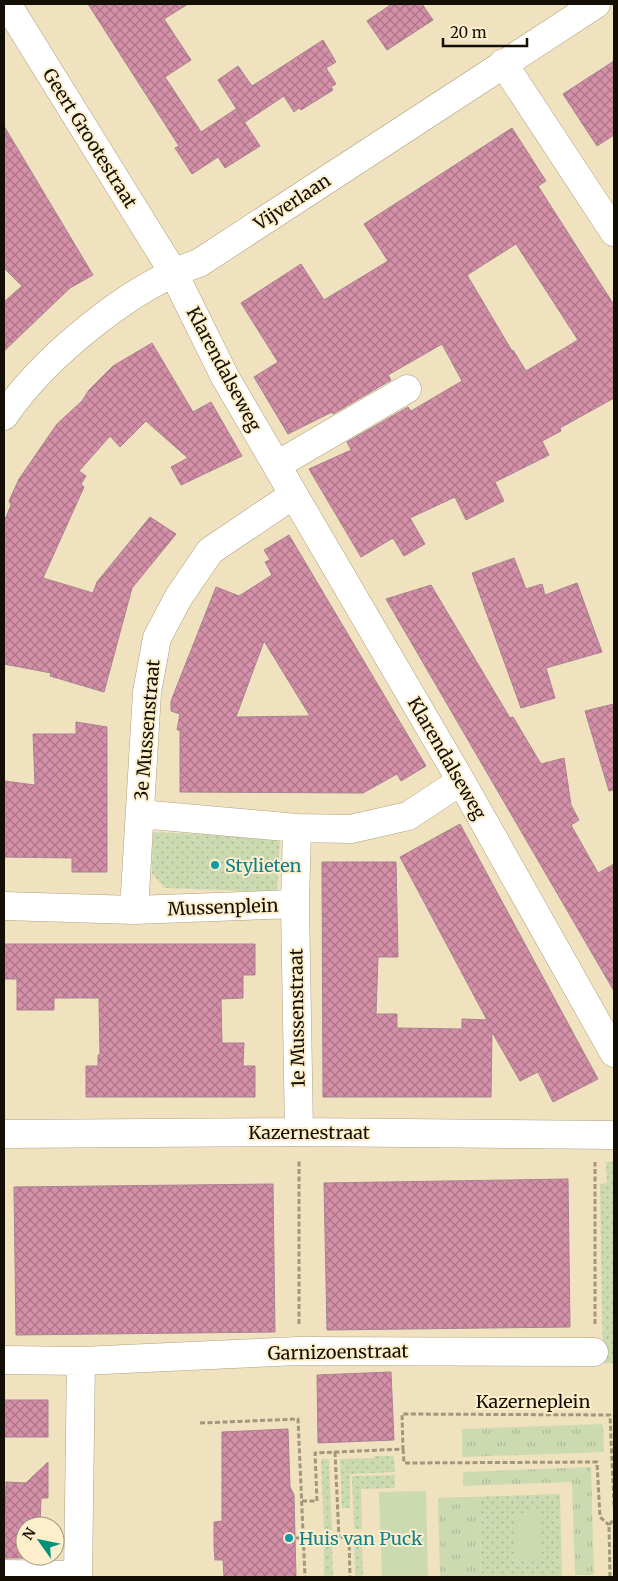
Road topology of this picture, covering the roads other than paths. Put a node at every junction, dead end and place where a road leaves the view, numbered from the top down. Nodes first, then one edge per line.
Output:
1 (7, 4) edge
2 (596, 4) edge
3 (504, 63) junction
4 (614, 232) edge
5 (173, 272) junction
6 (407, 389) dead end
7 (4, 416) edge
8 (277, 465) junction
9 (293, 495) junction
10 (461, 781) junction
11 (140, 814) junction
12 (297, 828) junction
13 (295, 904) junction
14 (4, 906) edge
15 (134, 910) junction
16 (614, 1053) edge
17 (299, 1132) junction
18 (4, 1134) edge
19 (605, 1135) edge
20 (594, 1352) road end
21 (4, 1360) edge
22 (81, 1361) junction
23 (4, 1574) edge
24 (78, 1576) edge

1 - 5 street, Geert Grootestraat
2 - 3 street, Vijverlaan
3 - 4 street
3 - 5 street, Vijverlaan
5 - 7 street, Vijverlaan
5 - 8 street, Klarendalseweg
6 - 8 street
8 - 9 street, Klarendalseweg
9 - 10 street, Klarendalseweg
9 - 11 street, 3e Mussenstraat
10 - 12 street
10 - 16 street, Klarendalseweg
11 - 12 street
11 - 15 street
12 - 13 street, Mussenplein
13 - 15 street, Mussenplein
13 - 17 street, 1e Mussenstraat
14 - 15 street, Mussenplein
17 - 18 street, Kazernestraat
17 - 19 street, Kazernestraat
20 - 22 street, Garnizoenstraat
21 - 22 street, Garnizoenstraat
22 - 24 street
23 - 24 street

